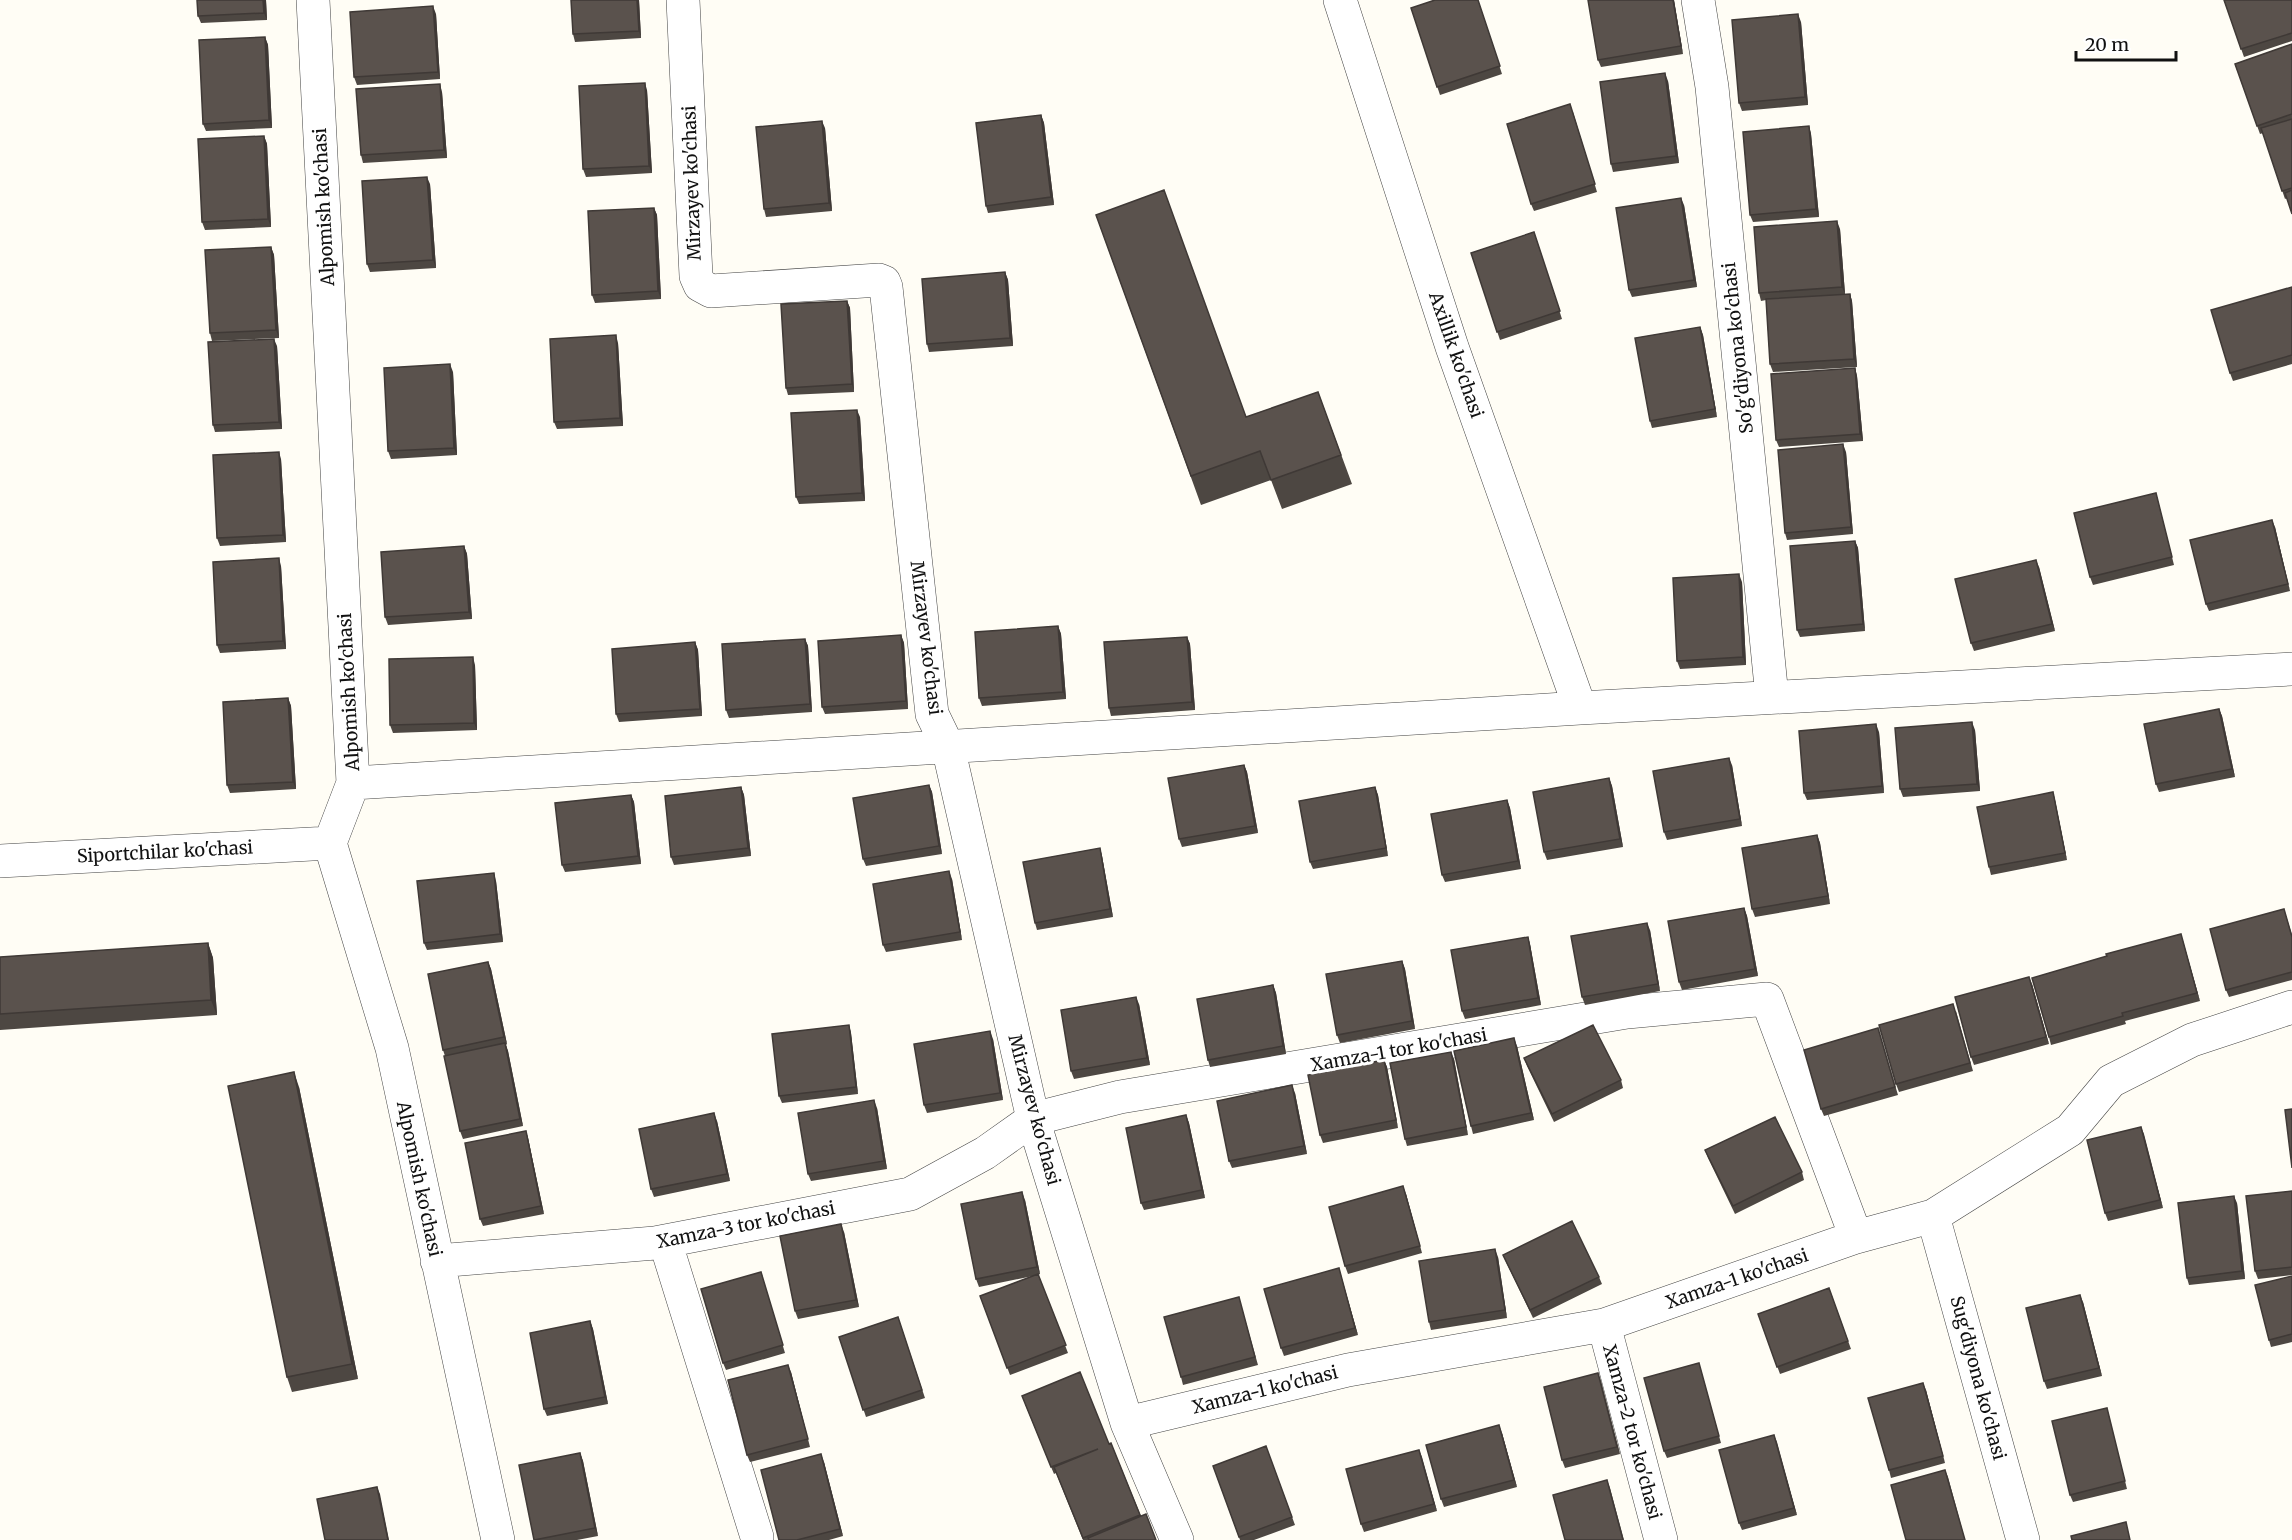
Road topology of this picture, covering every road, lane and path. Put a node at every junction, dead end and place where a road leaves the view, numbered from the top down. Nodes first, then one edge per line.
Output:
1 (313, 0) edge
2 (683, 0) edge
3 (1340, 0) edge
4 (1698, 0) edge
5 (2292, 669) edge
6 (1772, 697) junction
7 (1580, 708) junction
8 (948, 747) junction
9 (354, 783) junction
10 (330, 843) junction
11 (0, 861) edge
12 (2292, 1007) edge
13 (1033, 1119) junction
14 (1934, 1216) junction
15 (1856, 1237) junction
16 (665, 1241) junction
17 (436, 1261) junction
18 (1604, 1325) junction
19 (1127, 1424) junction
20 (757, 1537) dead end
21 (498, 1540) edge
22 (1177, 1540) edge
23 (1661, 1540) edge
24 (2023, 1540) edge

1 - 9 street, Alpomish ko'chasi
2 - 8 street, Mirzayev ko'chasi
3 - 7 street, Axillik ko'chasi
4 - 6 street, So'g'diyona ko'chasi
5 - 6 street
6 - 7 street
7 - 8 street
8 - 9 street
8 - 13 street, Mirzayev ko'chasi
9 - 10 street, Alpomish ko'chasi
10 - 11 street, Siportchilar ko'chasi
10 - 17 street, Alpomish ko'chasi
12 - 14 street, Xamza-1 ko'chasi
13 - 15 street, Xamza-1 tor ko'chasi
13 - 16 street, Xamza-3 tor ko'chasi
13 - 19 street, Mirzayev ko'chasi
14 - 15 street, Xamza-1 ko'chasi
14 - 24 street, Sug'diyona ko'chasi
15 - 18 street, Xamza-1 ko'chasi
16 - 17 street, Xamza-3 tor ko'chasi
16 - 20 street
17 - 21 street, Alpomish ko'chasi
18 - 19 street, Xamza-1 ko'chasi
18 - 23 street, Xamza-2 tor ko'chasi
19 - 22 street, Mirzayev ko'chasi

